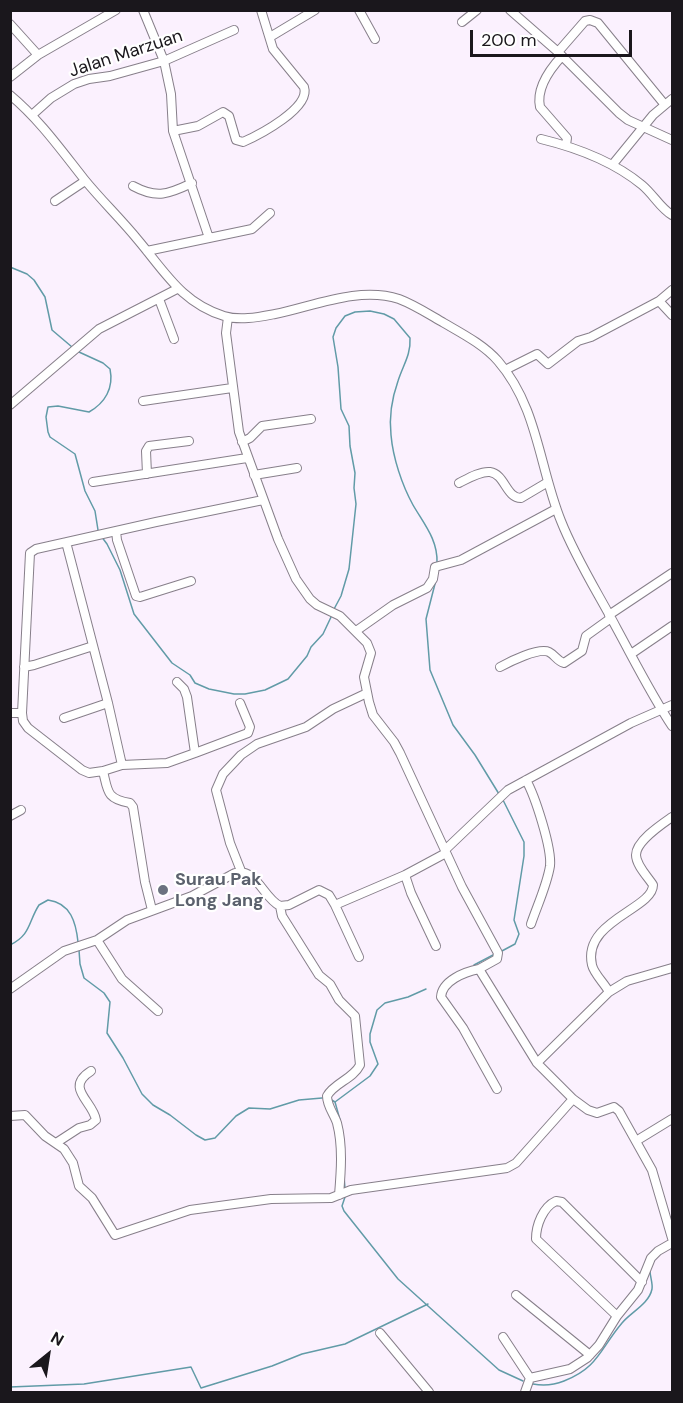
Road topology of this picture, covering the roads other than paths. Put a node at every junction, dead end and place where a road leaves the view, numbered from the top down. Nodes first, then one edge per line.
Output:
1 (116, 10) edge
2 (143, 10) edge
3 (261, 10) edge
4 (315, 10) edge
5 (359, 10) edge
6 (477, 10) edge
7 (510, 10) edge
8 (462, 22) dead end
9 (10, 24) edge
10 (234, 30) dead end
11 (270, 37) junction
12 (375, 39) dead end
13 (560, 54) junction
14 (38, 55) junction
15 (164, 61) junction
16 (10, 77) edge
17 (10, 95) edge
18 (672, 99) edge
19 (665, 105) junction
20 (32, 115) junction
21 (644, 127) junction
22 (173, 131) junction
23 (541, 138) dead end
24 (672, 140) edge
25 (566, 145) junction
26 (613, 164) junction
27 (85, 181) junction
28 (192, 183) junction
29 (133, 186) dead end
30 (55, 201) dead end
31 (270, 213) dead end
32 (672, 215) edge
33 (209, 238) junction
34 (147, 250) junction
35 (177, 289) junction
36 (672, 290) edge
37 (159, 299) junction
38 (659, 301) junction
39 (672, 315) edge
40 (228, 317) junction
41 (174, 339) dead end
42 (505, 370) junction
43 (232, 388) junction
44 (143, 401) dead end
45 (10, 405) edge
46 (311, 418) dead end
47 (189, 441) dead end
48 (242, 442) junction
49 (247, 458) junction
50 (297, 468) dead end
51 (147, 474) junction
52 (254, 475) junction
53 (93, 482) dead end
54 (548, 482) junction
55 (459, 483) dead end
56 (263, 500) junction
57 (556, 509) junction
58 (116, 531) junction
59 (66, 542) junction
60 (672, 573) edge
61 (191, 581) dead end
62 (610, 617) junction
63 (672, 626) edge
64 (356, 631) junction
65 (93, 646) junction
66 (631, 654) junction
67 (24, 666) junction
68 (500, 667) dead end
69 (177, 682) dead end
70 (367, 693) junction
71 (108, 703) junction
72 (240, 703) dead end
73 (672, 705) edge
74 (662, 709) junction
75 (10, 713) edge
76 (22, 713) junction
77 (64, 718) dead end
78 (672, 726) edge
79 (195, 753) junction
80 (122, 765) junction
81 (103, 771) junction
82 (526, 780) junction
83 (21, 810) dead end
84 (10, 816) edge
85 (672, 817) edge
86 (445, 852) junction
87 (241, 871) junction
88 (405, 874) junction
89 (335, 905) junction
90 (280, 906) junction
91 (152, 910) junction
92 (531, 924) dead end
93 (97, 940) junction
94 (436, 946) dead end
95 (359, 957) dead end
96 (672, 968) edge
97 (479, 969) junction
98 (10, 989) edge
99 (609, 992) junction
100 (158, 1011) dead end
101 (537, 1064) junction
102 (91, 1071) dead end
103 (497, 1089) dead end
104 (573, 1099) junction
105 (10, 1116) edge
106 (672, 1119) edge
107 (636, 1141) junction
108 (56, 1143) junction
109 (345, 1192) junction
110 (672, 1238) edge
111 (672, 1244) edge
112 (642, 1282) junction
113 (516, 1295) dead end
114 (617, 1316) junction
115 (380, 1334) dead end
116 (503, 1337) dead end
117 (590, 1355) junction
118 (530, 1378) junction
119 (429, 1392) edge
120 (525, 1392) edge

1 - 14 street
2 - 15 street
3 - 11 street
4 - 11 street
5 - 12 street
6 - 8 street
7 - 13 street
9 - 14 street
10 - 15 street, Jalan Marzuan
11 - 22 street
13 - 19 street
13 - 21 street
13 - 25 street
14 - 16 street
15 - 20 street, Jalan Marzuan
15 - 22 street
17 - 20 street
18 - 19 street
19 - 21 street
20 - 27 street
21 - 24 street
21 - 26 street
22 - 28 street
23 - 25 street
25 - 26 street
26 - 32 street
27 - 30 street
27 - 34 street
28 - 29 street
28 - 33 street
31 - 33 street
33 - 34 street
34 - 35 street
35 - 37 street
35 - 40 street
36 - 38 street
37 - 41 street
37 - 45 street
38 - 39 street
38 - 42 street
40 - 42 street
40 - 43 street
42 - 54 street
43 - 44 street
43 - 48 street
46 - 48 street
47 - 51 street
48 - 49 street
49 - 51 street
49 - 52 street
50 - 52 street
51 - 53 street
52 - 56 street
54 - 55 street
54 - 57 street
56 - 58 street
56 - 64 street
57 - 62 street
57 - 64 street
58 - 59 street
58 - 61 street
59 - 65 street
59 - 67 street
60 - 62 street
62 - 66 street
62 - 68 street
63 - 66 street
64 - 70 street
65 - 67 street
65 - 71 street
66 - 74 street
67 - 76 street
69 - 79 street
70 - 86 street
70 - 87 street
71 - 77 street
71 - 80 street
72 - 79 street
73 - 74 street
74 - 78 street
74 - 82 street
75 - 76 street
76 - 81 street
79 - 80 street
80 - 81 street
81 - 91 street
82 - 86 street
82 - 92 street
83 - 84 street
85 - 99 street
86 - 88 street
86 - 97 street
87 - 90 street
87 - 91 street
88 - 89 street
88 - 94 street
89 - 90 street
89 - 95 street
90 - 109 street
91 - 93 street
93 - 98 street
93 - 100 street
96 - 99 street
97 - 101 street
97 - 103 street
99 - 101 street
101 - 104 street
102 - 108 street
104 - 107 street
104 - 109 street
105 - 108 street
106 - 107 street
107 - 110 street
108 - 109 street
111 - 112 street
112 - 114 street
112 - 114 street
113 - 117 street
114 - 117 street
115 - 119 street
116 - 118 street
117 - 118 street
118 - 120 street

